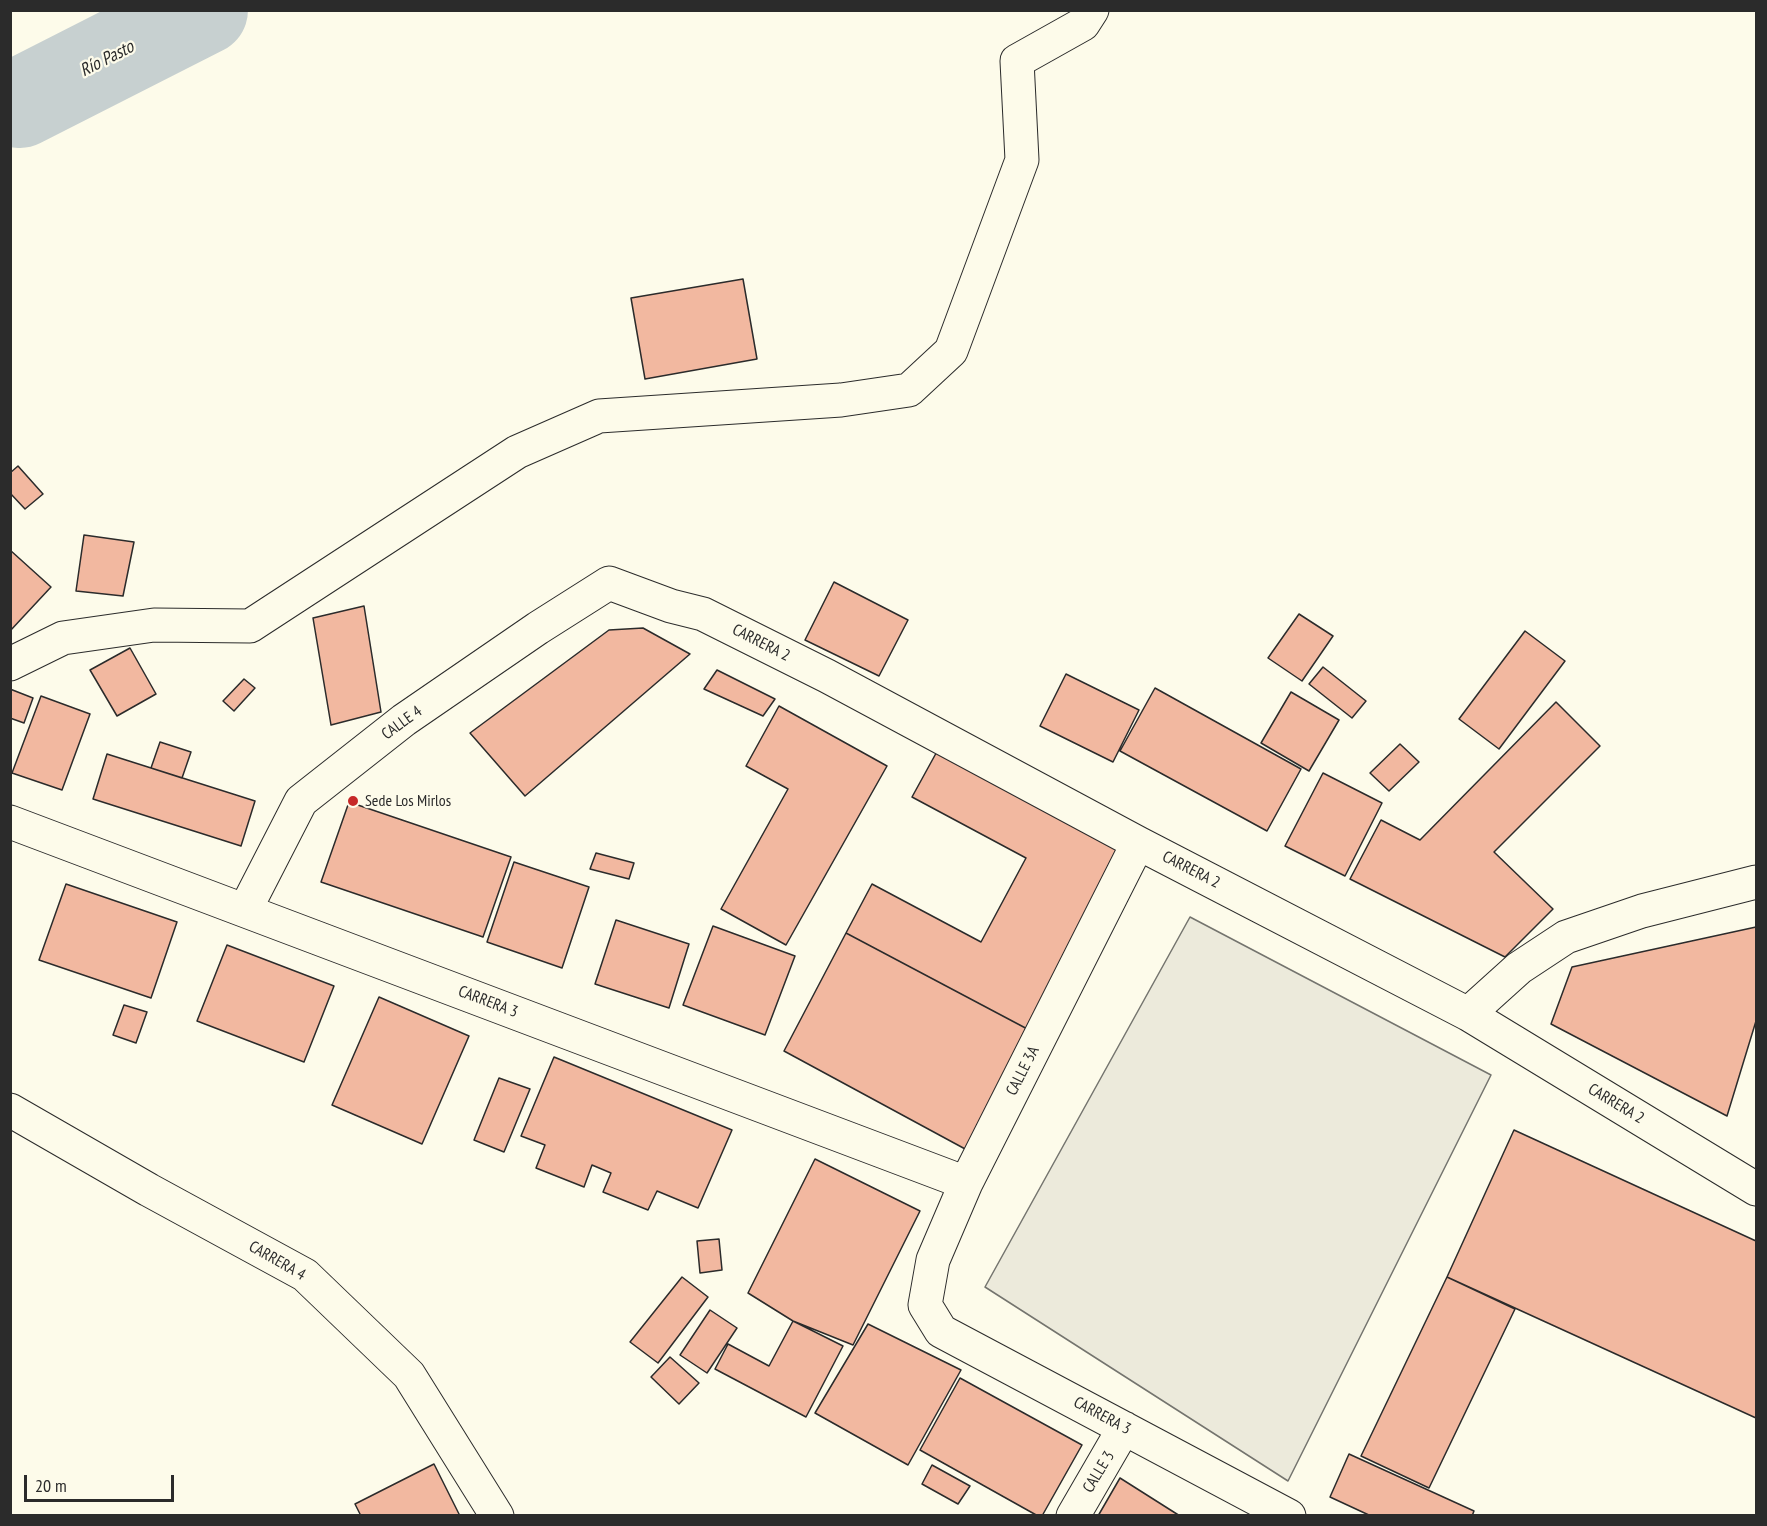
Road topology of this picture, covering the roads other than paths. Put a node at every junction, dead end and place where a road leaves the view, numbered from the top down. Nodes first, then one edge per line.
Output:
1 (1092, 10) edge
2 (609, 583) joint
3 (10, 664) edge
4 (10, 822) edge
5 (1138, 843) junction
6 (1756, 882) edge
7 (245, 910) junction
8 (1468, 1014) junction
9 (10, 1110) edge
10 (966, 1183) junction
11 (1756, 1189) edge
12 (925, 1305) joint
13 (1125, 1428) junction
14 (497, 1515) edge
15 (1073, 1515) edge
16 (1289, 1515) edge

1 - 3 street
2 - 5 street, CARRERA 2
2 - 7 street, CALLE 4
4 - 7 street, CARRERA 3
5 - 8 street, CARRERA 2
5 - 10 street, CALLE 3A
6 - 8 street
7 - 10 street, CARRERA 3
8 - 11 street, CARRERA 2
9 - 14 street, CARRERA 4
10 - 12 street, CALLE 3A
12 - 13 street, CARRERA 3
13 - 15 street, CALLE 3
13 - 16 street, CARRERA 3

